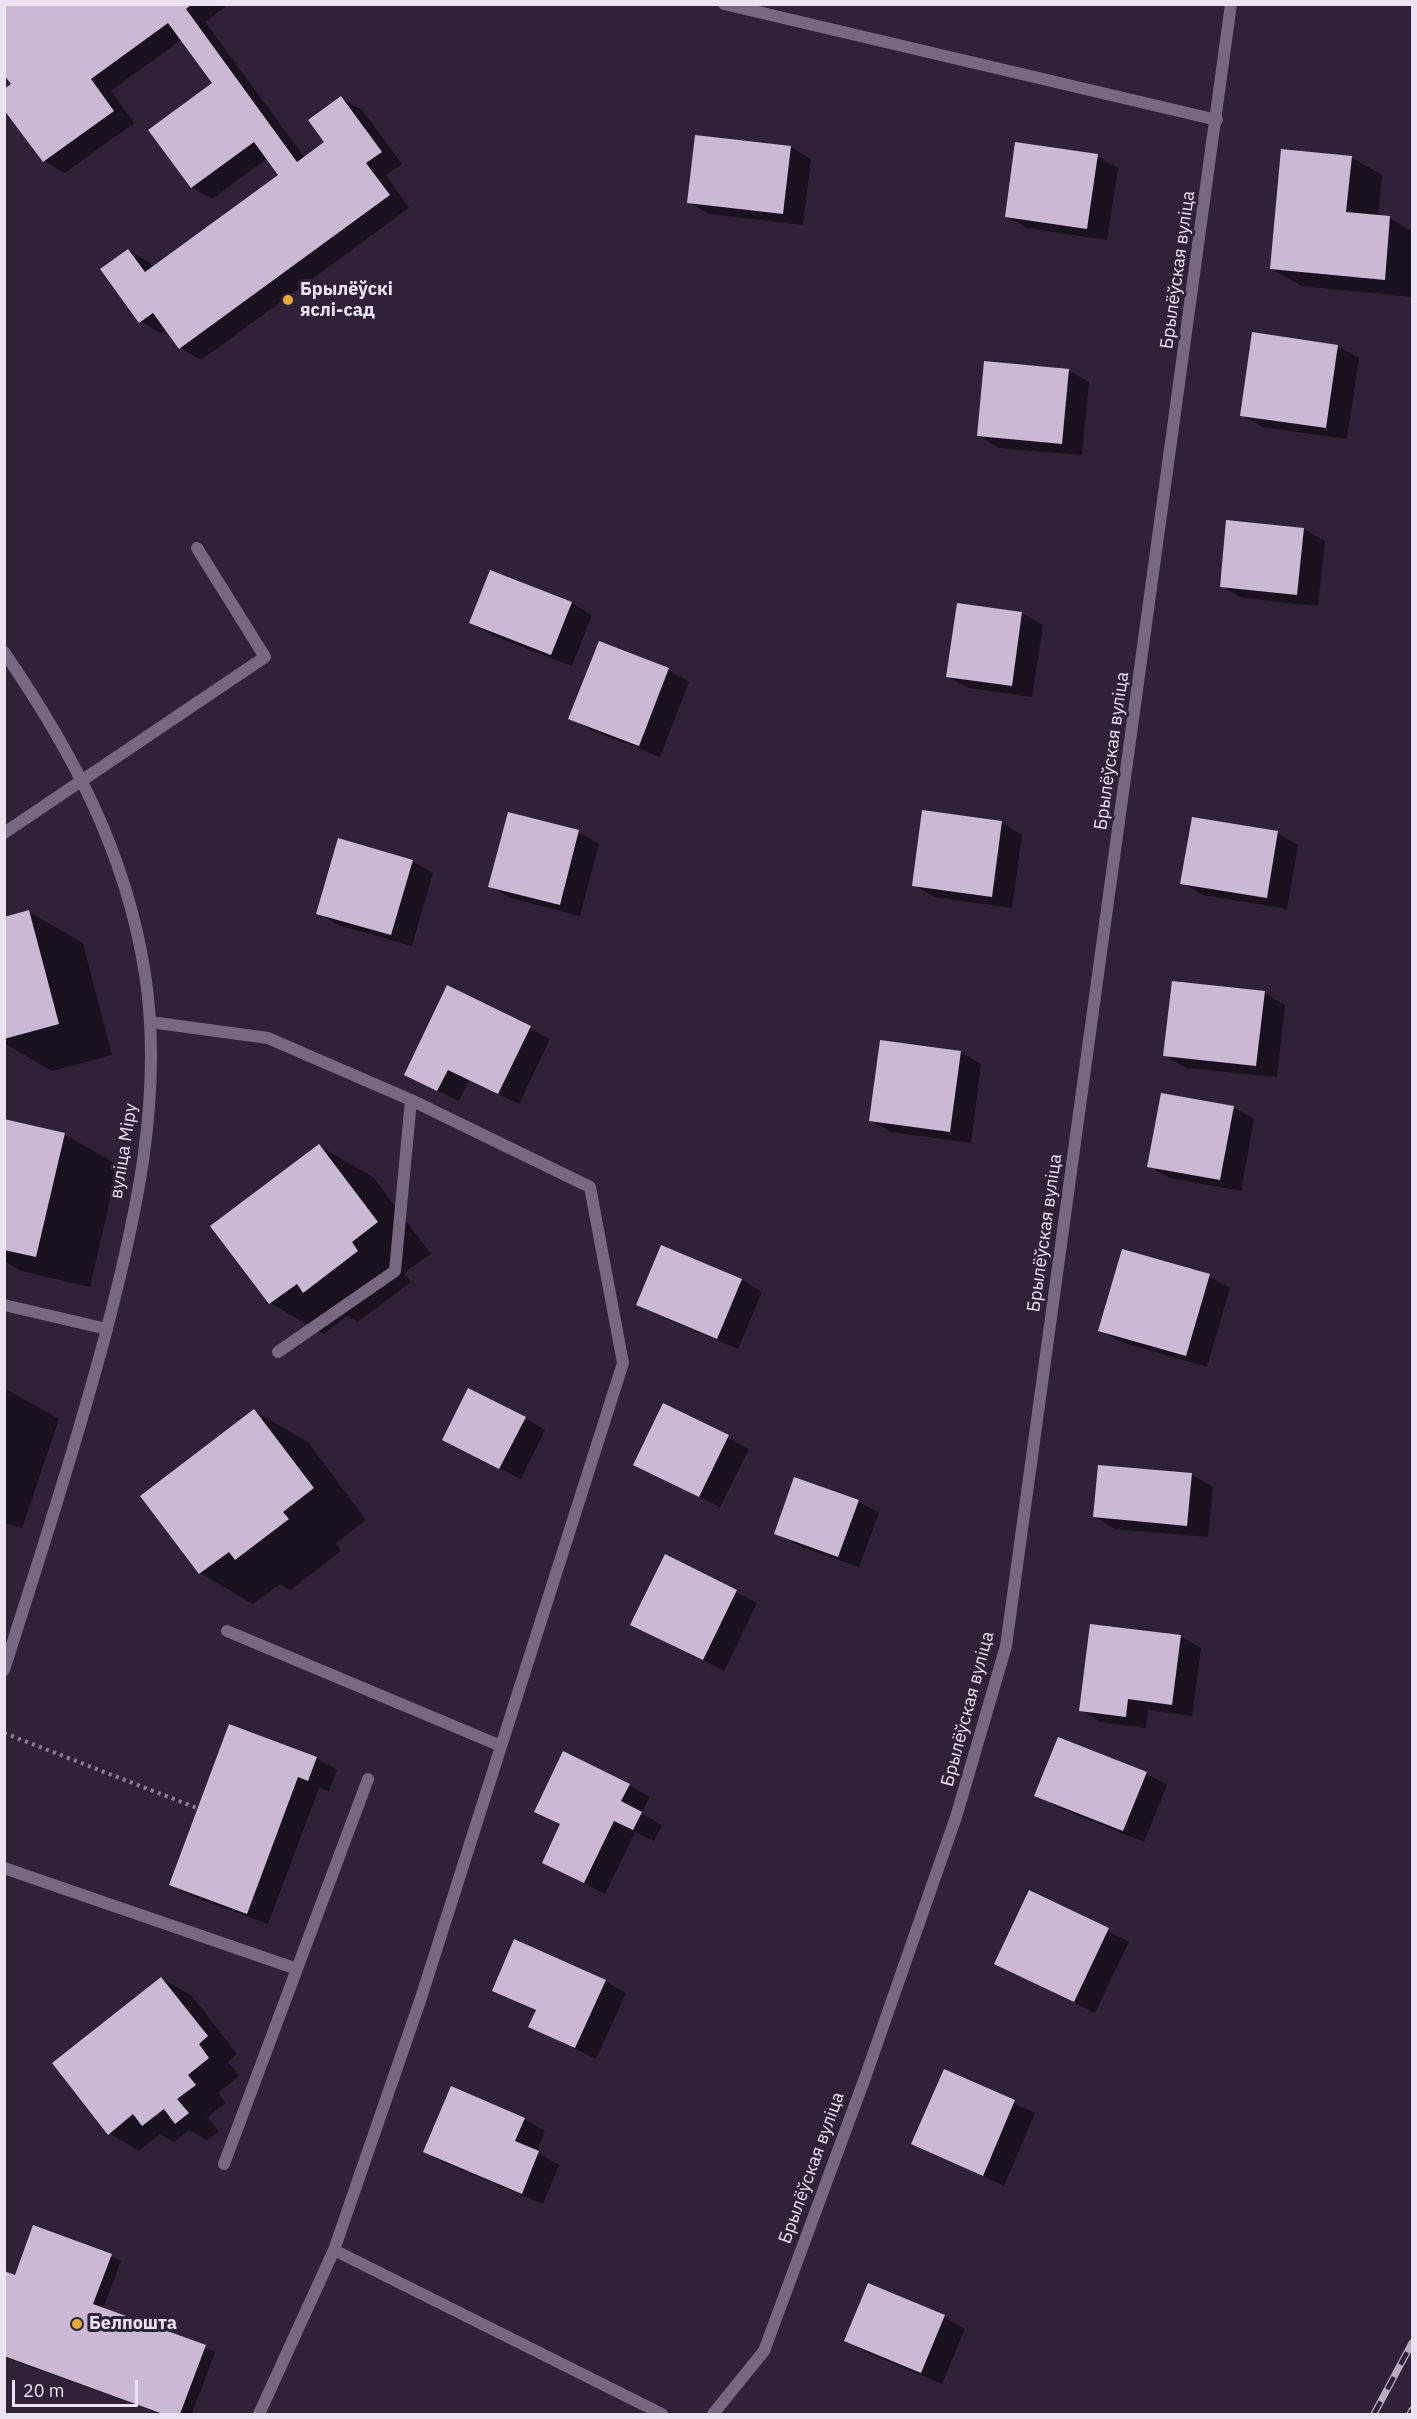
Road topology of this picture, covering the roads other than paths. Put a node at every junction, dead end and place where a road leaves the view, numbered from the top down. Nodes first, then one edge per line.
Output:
1 (724, 4) edge
2 (1231, 4) edge
3 (1217, 120) junction
4 (197, 548) dead end
5 (4, 652) edge
6 (82, 779) junction
7 (4, 833) edge
8 (150, 1022) junction
9 (411, 1100) junction
10 (4, 1305) edge
11 (106, 1329) junction
12 (278, 1352) dead end
13 (227, 1631) dead end
14 (4, 1670) edge
15 (501, 1746) junction
16 (368, 1779) dead end
17 (4, 1868) edge
18 (297, 1969) junction
19 (224, 2164) dead end
20 (334, 2250) junction
21 (259, 2415) edge
22 (662, 2415) edge
23 (713, 2415) edge

1 - 3 street
2 - 3 street, Брылёўская вуліца
3 - 23 street, Брылёўская вуліца
4 - 6 street
5 - 6 street, вуліца Міру
6 - 7 street
6 - 8 street, вуліца Міру
8 - 9 street
8 - 11 street, вуліца Міру
9 - 12 street
9 - 15 street
10 - 11 street
11 - 14 street, вуліца Міру
13 - 15 street
15 - 20 street
16 - 18 street
17 - 18 street
18 - 19 street
20 - 21 street
20 - 22 street

